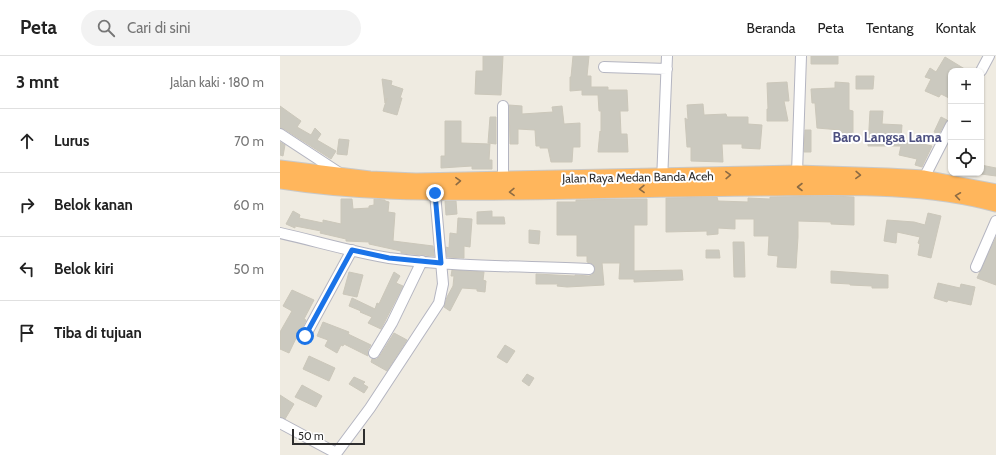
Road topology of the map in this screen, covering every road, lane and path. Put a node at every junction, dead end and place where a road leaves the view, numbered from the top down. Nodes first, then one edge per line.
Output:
1 (667, 56) edge
2 (801, 56) edge
3 (989, 56) edge
4 (604, 67) dead end
5 (983, 68) edge
6 (667, 69) junction
7 (503, 106) dead end
8 (948, 131) edge
9 (280, 134) edge
10 (280, 168) edge
11 (797, 173) junction
12 (345, 176) junction
13 (924, 178) junction
14 (503, 179) junction
15 (828, 180) junction
16 (280, 181) edge
17 (662, 183) junction
18 (382, 185) junction
19 (996, 192) edge
20 (435, 193) junction
21 (996, 204) edge
22 (996, 221) edge
23 (280, 233) edge
24 (352, 250) junction
25 (422, 261) junction
26 (441, 263) junction
27 (976, 267) dead end
28 (589, 269) dead end
29 (305, 336) dead end
30 (374, 353) dead end
31 (280, 423) edge
32 (336, 454) edge

1 - 6 street
2 - 11 street
3 - 5 street
4 - 6 street
6 - 17 street
7 - 14 street
8 - 13 street
9 - 12 street
10 - 12 highway, Jalan Raya Medan Banda Aceh
11 - 15 highway, Jalan Raya Medan Banda Aceh
17 -> 11 highway, Jalan Raya Medan Banda Aceh
12 - 18 highway, Jalan Raya Medan Banda Aceh
15 -> 13 highway, Jalan Raya Medan Banda Aceh
13 - 19 highway, Jalan Raya Medan Banda Aceh
14 - 17 highway, Jalan Raya Medan Banda Aceh
18 -> 14 highway, Jalan Raya Medan Banda Aceh
15 -> 17 highway, Jalan Raya Medan Banda Aceh
21 -> 15 highway, Jalan Raya Medan Banda Aceh
16 - 18 highway, Jalan Raya Medan Banda Aceh
17 -> 20 highway, Jalan Raya Medan Banda Aceh
18 - 20 highway, Jalan Raya Medan Banda Aceh
20 - 26 street
22 - 27 street
23 - 24 street
24 - 25 street
24 - 29 street
25 - 26 street
25 - 30 street
26 - 28 street
26 - 32 street
31 - 32 street

